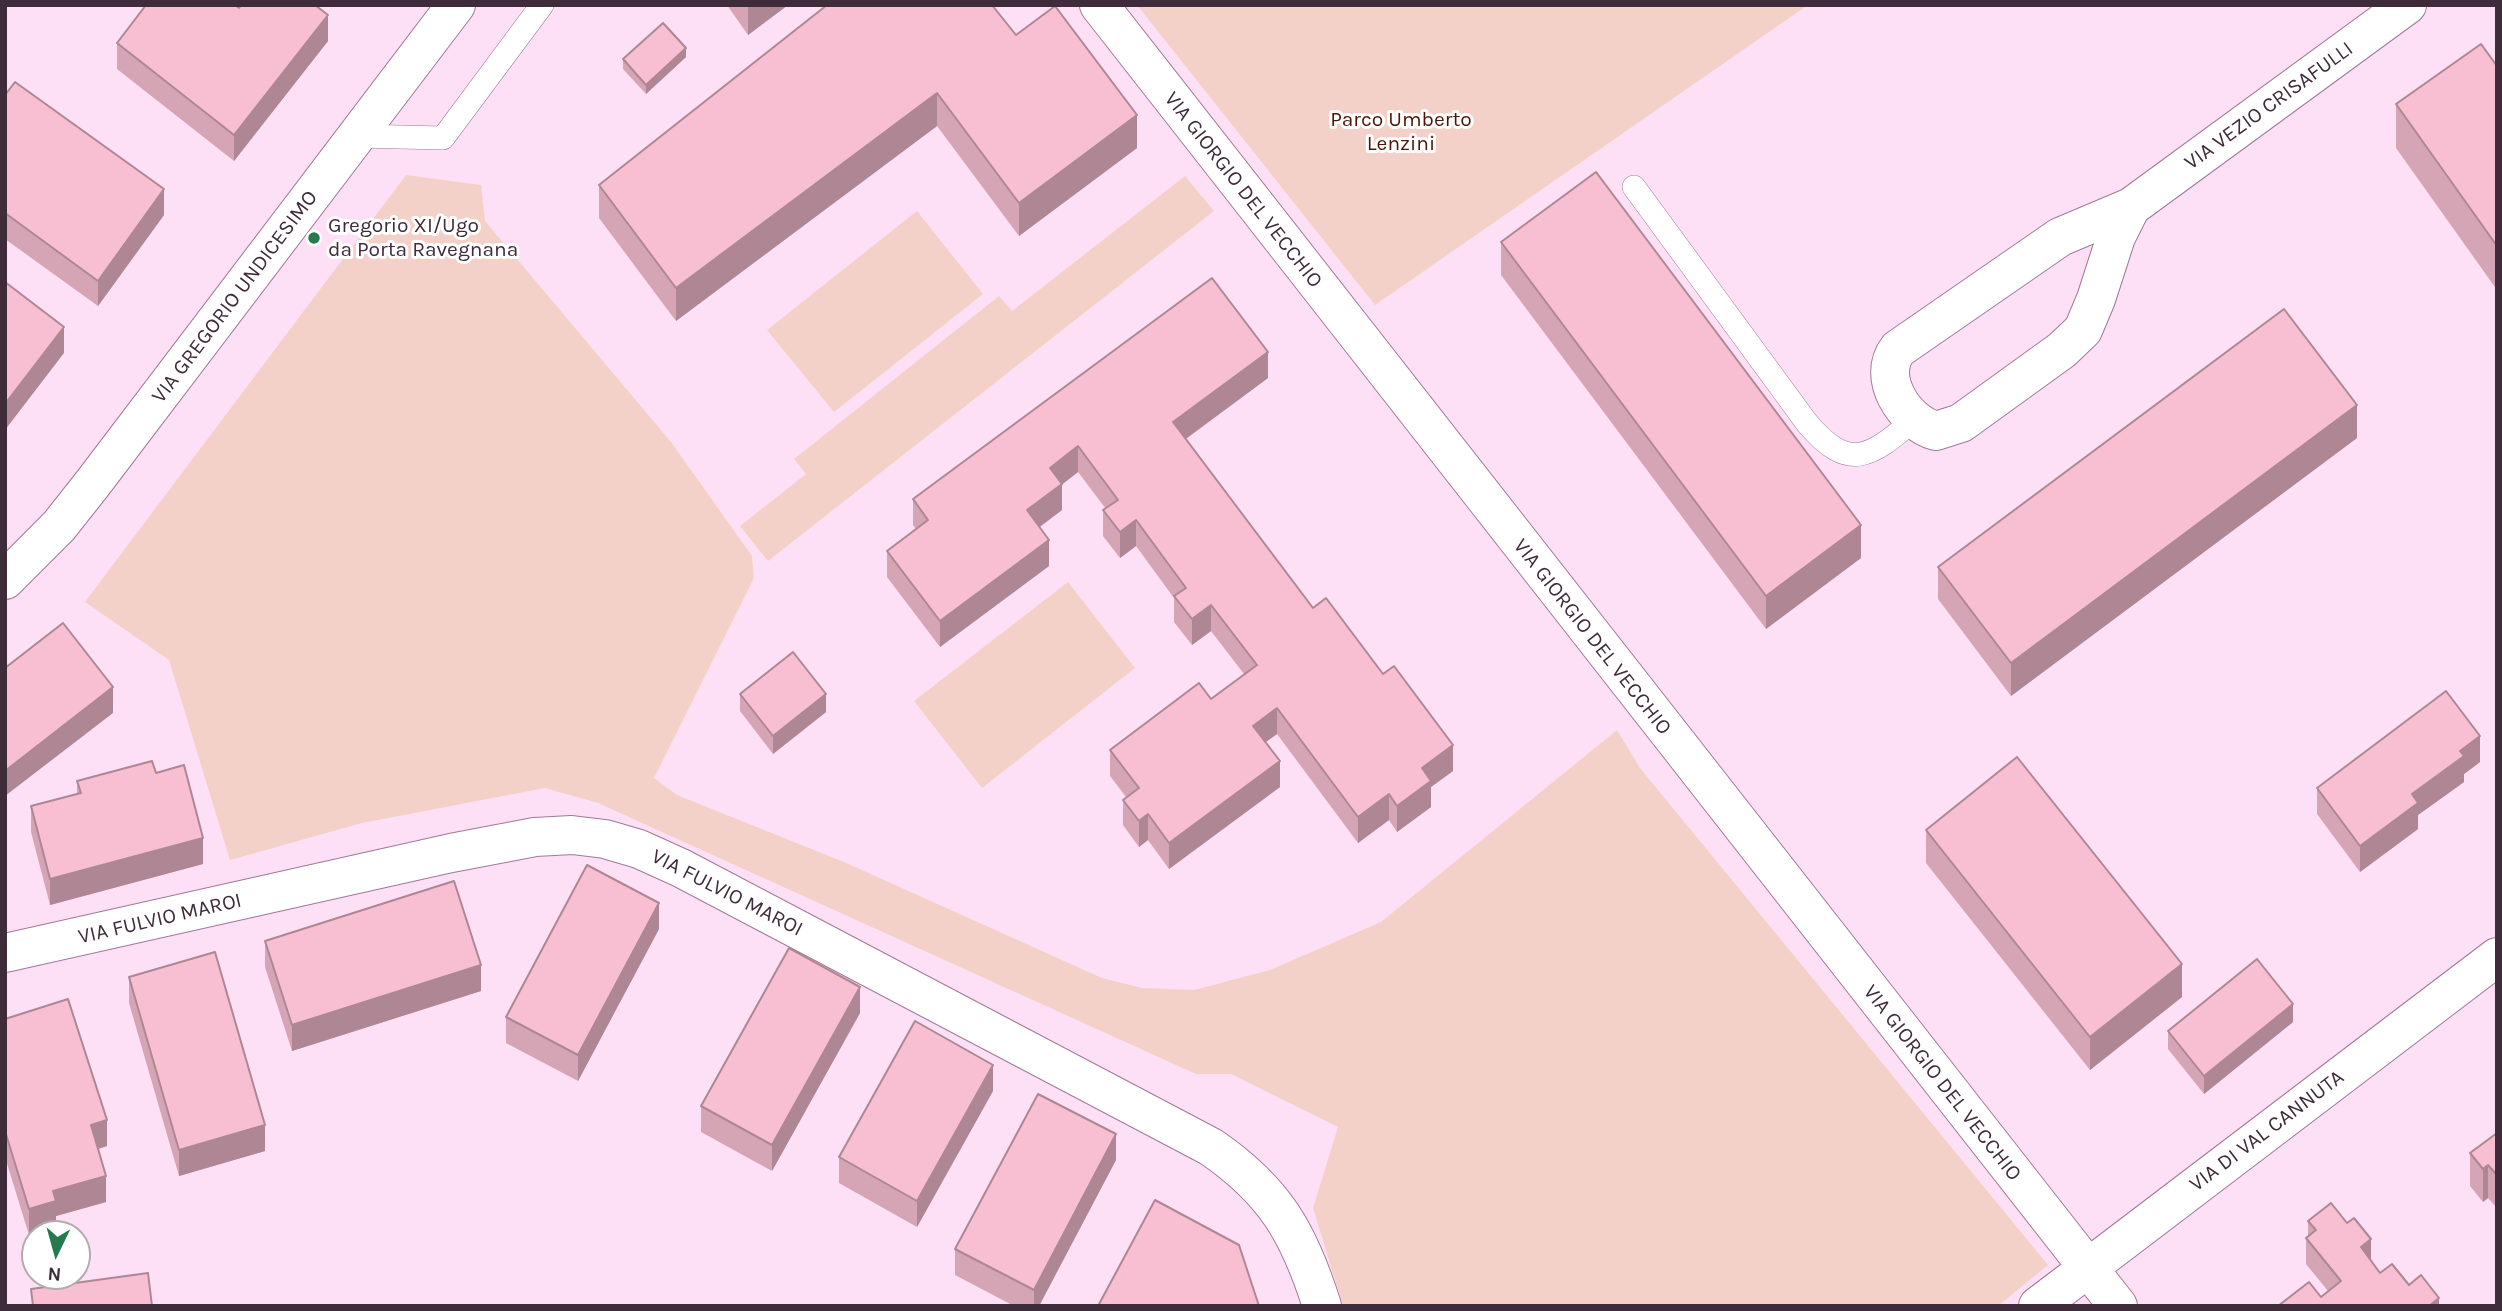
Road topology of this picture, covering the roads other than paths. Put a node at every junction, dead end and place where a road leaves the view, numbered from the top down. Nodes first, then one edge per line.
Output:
1 (456, 5) edge
2 (542, 5) edge
3 (1099, 5) edge
4 (2407, 5) edge
5 (357, 136) junction
6 (1634, 187) dead end
7 (2131, 207) junction
8 (1915, 419) junction
9 (5, 580) edge
10 (5, 953) edge
11 (2497, 957) edge
12 (2086, 1268) junction
13 (1322, 1306) edge
14 (2038, 1306) edge
15 (2118, 1306) edge

1 - 5 street, VIA GREGORIO UNDICESIMO
2 - 5 lane
3 - 12 street, VIA GIORGIO DEL VECCHIO
4 - 7 street, VIA VEZIO CRISAFULLI
5 - 9 street, VIA GREGORIO UNDICESIMO
6 - 8 lane
7 - 8 street
7 - 8 street, VIA VEZIO CRISAFULLI
10 - 13 street, VIA FULVIO MAROI
11 - 12 street, VIA DI VAL CANNUTA
12 - 14 street, VIA DI VAL CANNUTA
12 - 15 street, VIA GIORGIO DEL VECCHIO

